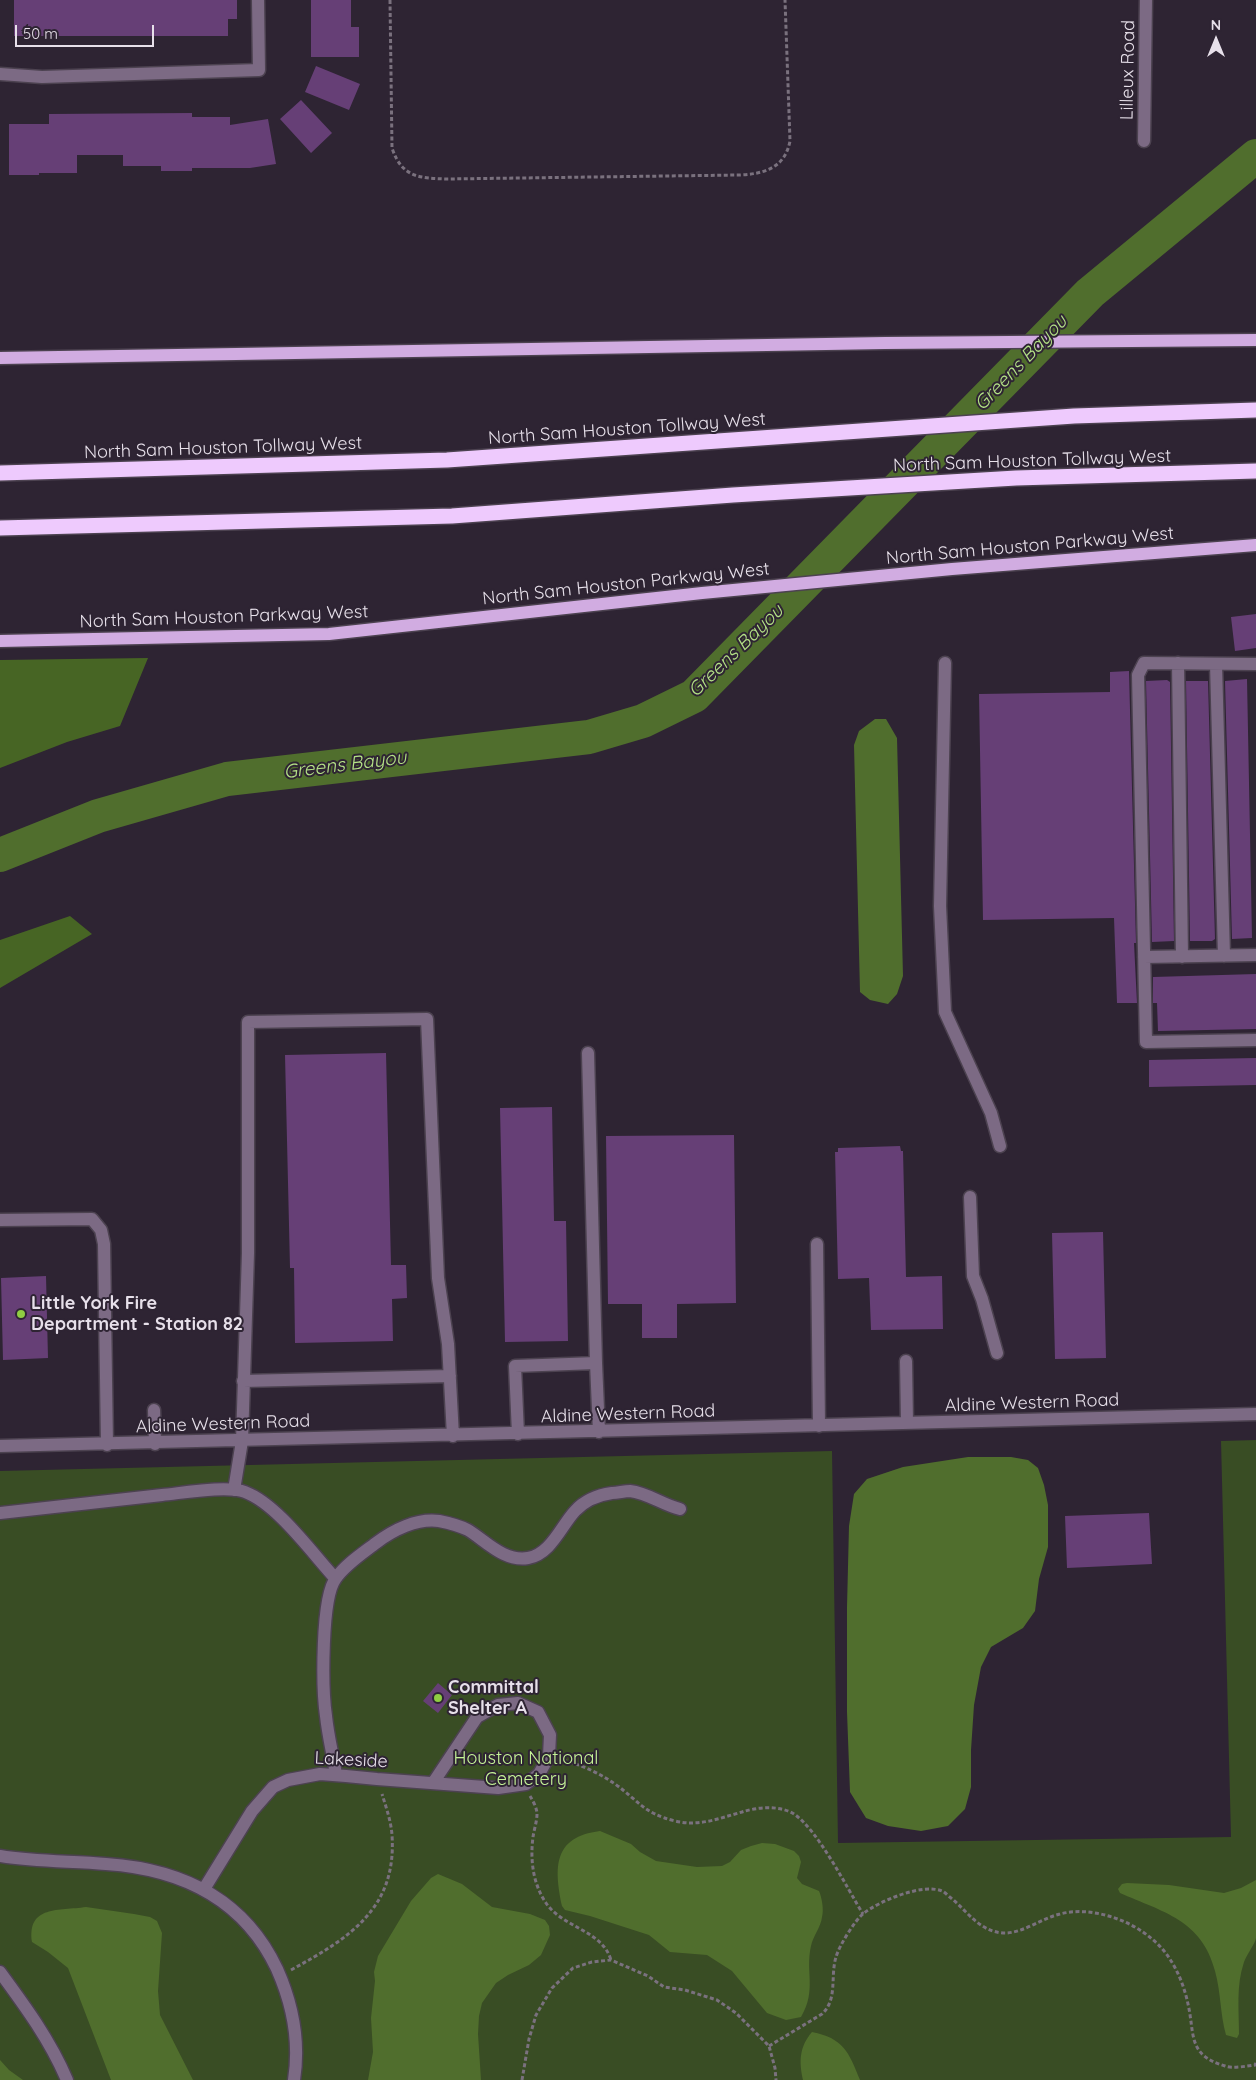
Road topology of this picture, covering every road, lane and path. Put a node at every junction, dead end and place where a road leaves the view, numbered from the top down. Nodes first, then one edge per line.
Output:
1 (258, 0) edge
2 (390, 0) edge
3 (785, 0) edge
4 (1146, 0) edge
5 (0, 74) edge
6 (1144, 141) dead end
7 (1256, 340) edge
8 (0, 358) edge
9 (1256, 410) edge
10 (1256, 471) edge
11 (0, 473) edge
12 (0, 528) edge
13 (1256, 546) edge
14 (0, 641) edge
15 (944, 662) dead end
16 (1178, 664) junction
17 (1216, 664) junction
18 (1256, 664) edge
19 (1256, 955) edge
20 (1224, 956) junction
21 (1182, 957) junction
22 (1144, 958) junction
23 (1256, 1040) edge
24 (588, 1053) dead end
25 (1000, 1146) dead end
26 (970, 1197) dead end
27 (0, 1220) edge
28 (817, 1244) dead end
29 (998, 1353) dead end
30 (906, 1360) dead end
31 (596, 1363) junction
32 (450, 1376) junction
33 (243, 1381) junction
34 (154, 1410) dead end
35 (1256, 1414) edge
36 (907, 1424) junction
37 (819, 1426) junction
38 (599, 1432) junction
39 (518, 1434) junction
40 (453, 1436) junction
41 (242, 1441) junction
42 (156, 1444) junction
43 (107, 1445) junction
44 (0, 1446) edge
45 (234, 1490) junction
46 (680, 1509) dead end
47 (0, 1513) edge
48 (335, 1578) junction
49 (549, 1756) junction
50 (336, 1775) junction
51 (377, 1779) junction
52 (434, 1783) junction
53 (526, 1784) junction
54 (0, 1856) edge
55 (204, 1889) junction
56 (863, 1914) junction
57 (611, 1960) junction
58 (0, 1972) edge
59 (280, 1976) junction
60 (769, 2046) junction
61 (1256, 2063) edge
62 (67, 2080) edge
63 (294, 2080) edge
64 (522, 2080) edge
65 (776, 2080) edge

1 - 5 street
2 - 3 path
4 - 6 street, Lilleux Road
7 - 8 main road
9 - 11 highway, North Sam Houston Tollway West
10 - 12 highway, North Sam Houston Tollway West
13 - 14 main road, North Sam Houston Parkway West
15 - 25 street
16 - 17 street
16 - 21 street
16 - 22 street
17 - 18 street
17 - 20 street
19 - 20 street
20 - 21 street
21 - 22 street
22 - 23 street
24 - 31 street
26 - 29 street
27 - 43 street
28 - 37 street
30 - 36 street
31 - 38 street
31 - 39 street
32 - 33 street
32 - 33 street
32 - 40 street
33 - 41 street
34 - 42 street
35 - 36 street, Aldine Western Road
36 - 37 street, Aldine Western Road
37 - 38 street, Aldine Western Road
38 - 39 street, Aldine Western Road
39 - 40 street, Aldine Western Road
40 - 41 street, Aldine Western Road
41 - 42 street, Aldine Western Road
41 - 45 street
42 - 43 street, Aldine Western Road
43 - 44 street, Aldine Western Road
45 - 47 street
45 - 48 street
46 - 48 street
48 - 50 street
49 - 52 street
49 - 53 street
49 - 56 path
50 - 51 street, Lakeside
50 - 55 street, Lakeside
51 - 52 street, Lakeside
51 - 59 path
52 - 53 street, Lakeside
53 - 57 path
54 - 55 street
55 - 59 street
56 - 60 path
56 - 61 path
57 - 60 path
57 - 64 path
58 - 62 street
59 - 63 street
60 - 65 path

